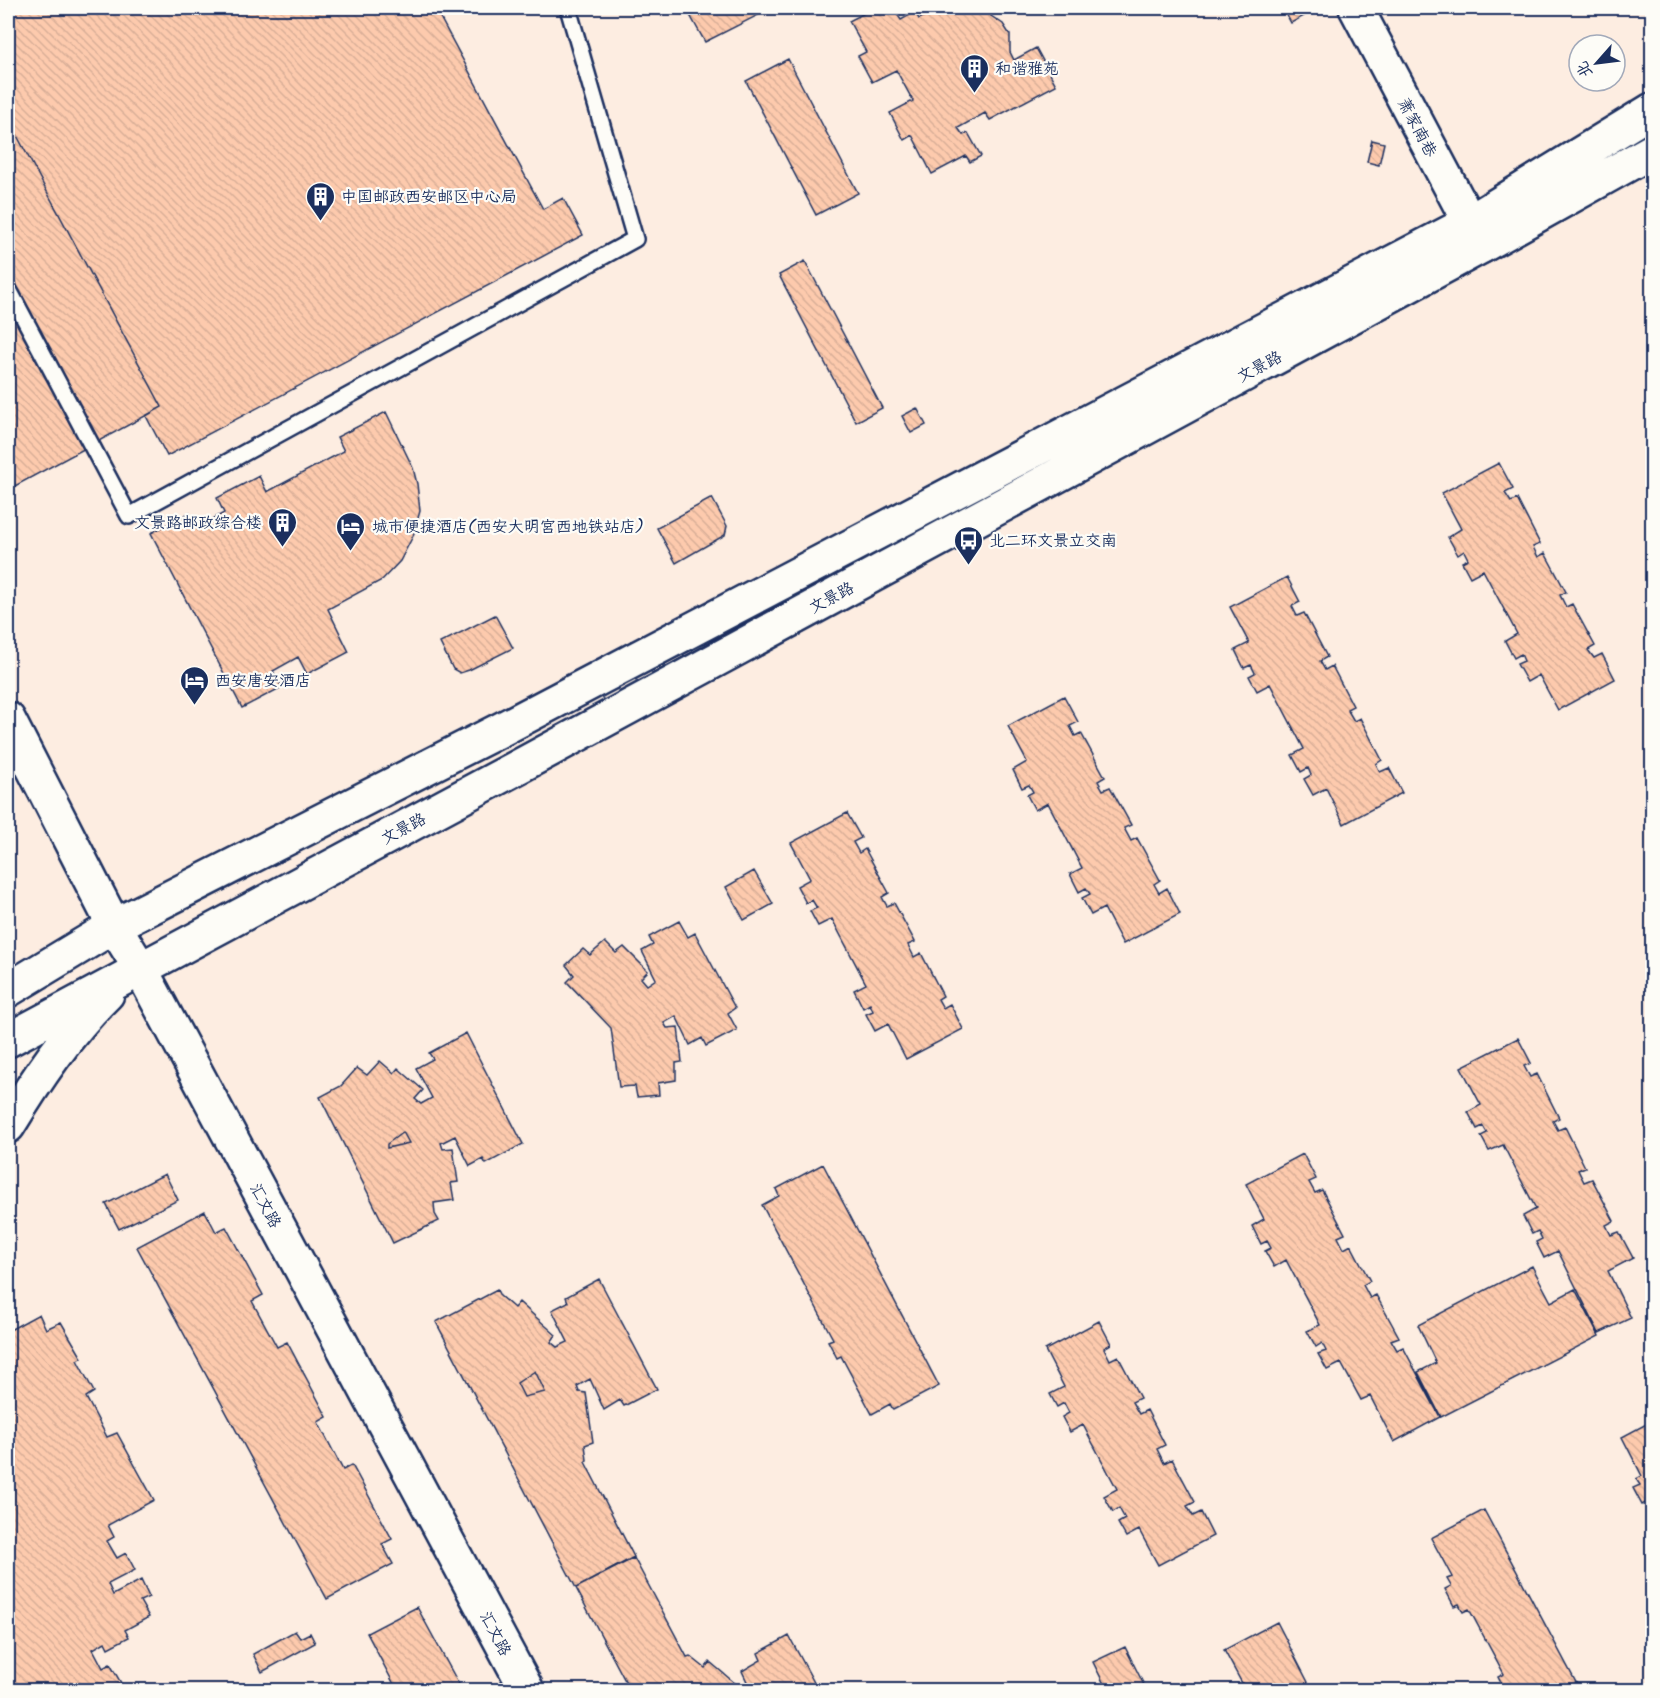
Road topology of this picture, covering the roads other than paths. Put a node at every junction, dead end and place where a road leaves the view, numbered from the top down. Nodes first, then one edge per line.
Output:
1 (568, 8) edge
2 (1356, 8) edge
3 (1653, 110) edge
4 (1653, 151) edge
5 (1475, 235) junction
6 (8, 288) edge
7 (8, 719) edge
8 (114, 926) junction
9 (62, 958) junction
10 (8, 966) edge
11 (134, 971) junction
12 (8, 990) edge
13 (8, 1040) edge
14 (8, 1126) edge
15 (526, 1690) edge

1 - 6 lane
2 - 5 main road, 萧家南巷
3 - 5 main road, 文景路
4 - 5 main road, 文景路
5 - 8 main road, 文景路
5 - 11 main road, 文景路
7 - 8 main road, 汇文路
8 - 9 main road, 文景路
8 - 11 main road, 汇文路
9 - 10 main road
9 - 12 main road, 文景路
11 - 13 main road, 文景路
11 - 14 main road
11 - 15 main road, 汇文路

